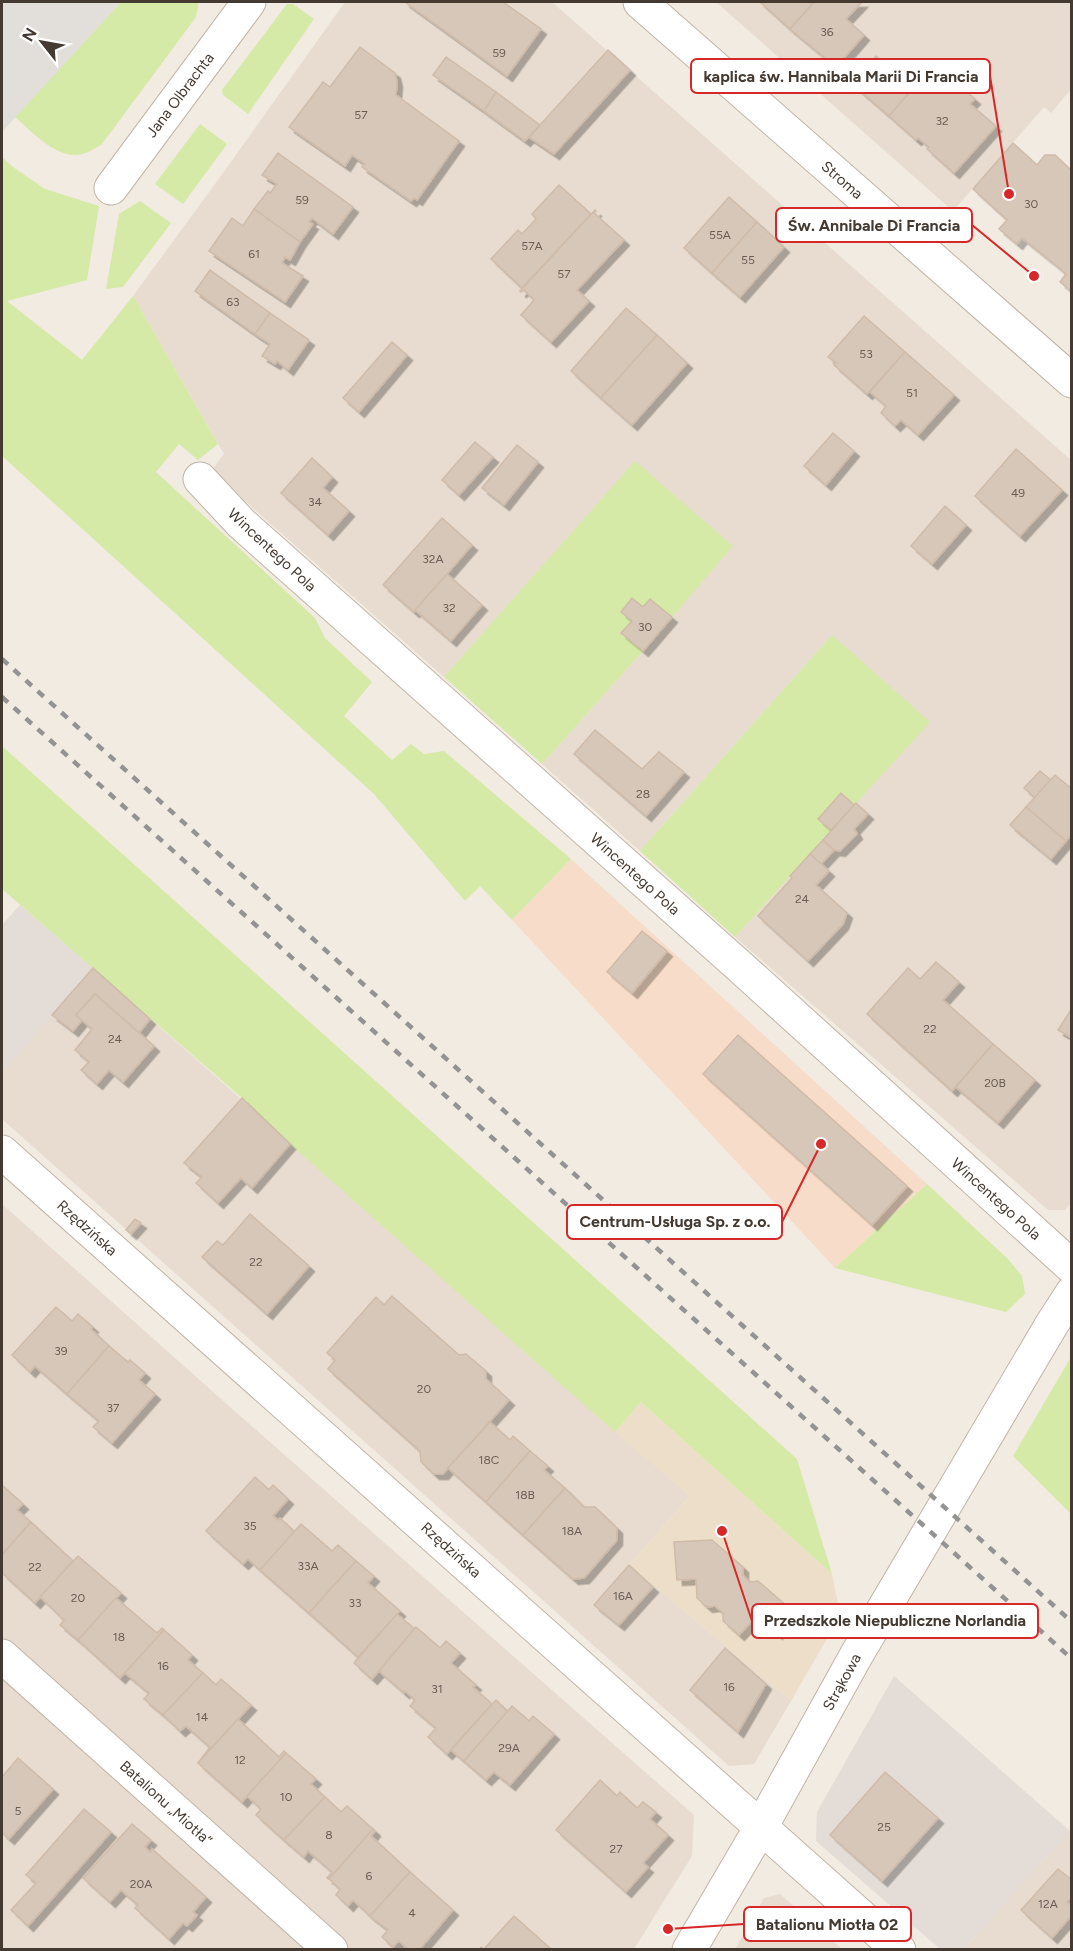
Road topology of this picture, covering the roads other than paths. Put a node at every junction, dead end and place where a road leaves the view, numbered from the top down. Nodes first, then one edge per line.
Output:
1 (249, 2) edge
2 (640, 2) edge
3 (111, 188) dead end
4 (1071, 381) edge
5 (200, 479) dead end
6 (2, 1152) edge
7 (1071, 1267) edge
8 (1071, 1293) edge
9 (2, 1656) edge
10 (761, 1827) junction
11 (331, 1950) edge
12 (689, 1950) edge
13 (899, 1950) edge

1 - 3 street, Jana Olbrachta
2 - 4 street, Stroma
5 - 7 street, Wincentego Pola
6 - 10 street, Rzędzińska
8 - 10 street, Strąkowa
9 - 11 street, Batalionu „Miotła”
10 - 12 street, Strąkowa
10 - 13 street, Rzędzińska

